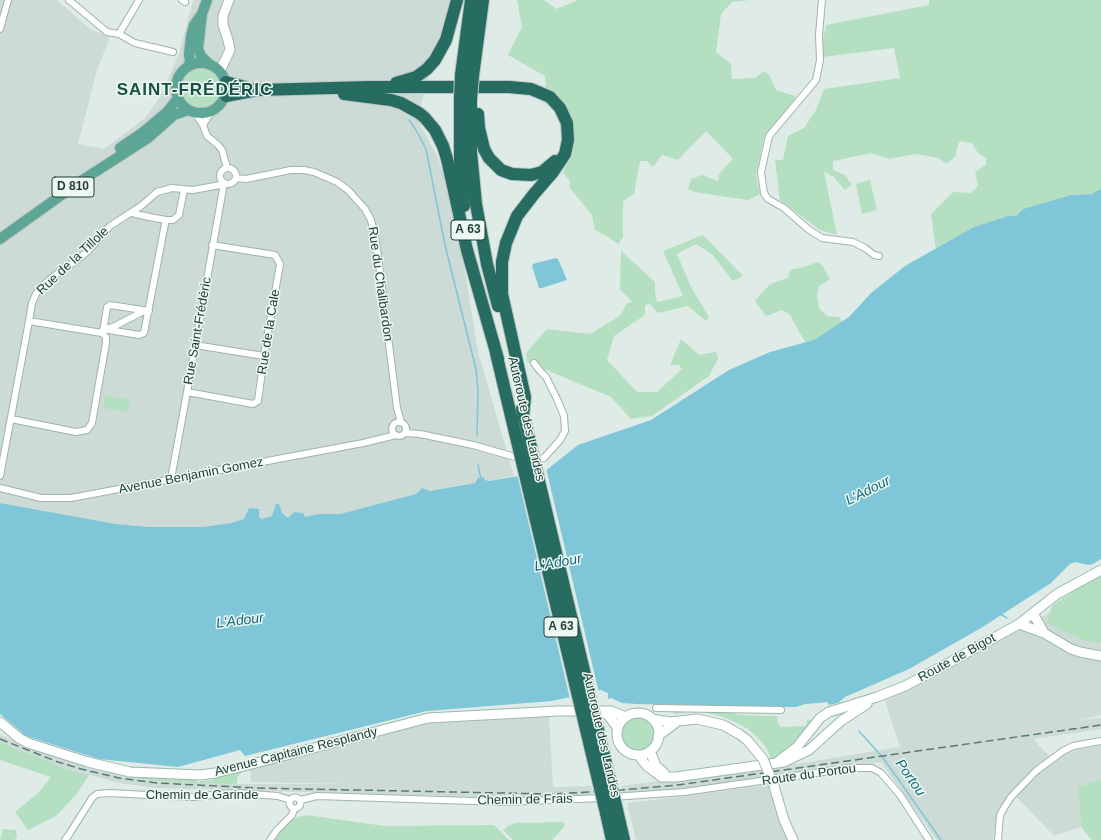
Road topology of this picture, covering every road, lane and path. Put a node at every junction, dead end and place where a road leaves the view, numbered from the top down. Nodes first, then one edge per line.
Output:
1 (8, 0) edge
2 (69, 0) edge
3 (139, 0) edge
4 (207, 0) edge
5 (229, 0) edge
6 (457, 0) edge
7 (471, 0) edge
8 (483, 0) edge
9 (822, 0) edge
10 (202, 14) junction
11 (0, 29) edge
12 (118, 34) junction
13 (173, 52) dead end
14 (188, 67) junction
15 (214, 67) junction
16 (470, 76) junction
17 (226, 82) junction
18 (370, 87) junction
19 (258, 90) junction
20 (303, 90) junction
21 (226, 96) junction
22 (178, 98) junction
23 (469, 99) junction
24 (192, 111) junction
25 (211, 112) junction
26 (203, 124) junction
27 (568, 140) junction
28 (227, 168) junction
29 (236, 178) junction
30 (222, 181) junction
31 (184, 190) junction
32 (132, 212) junction
33 (166, 220) junction
34 (0, 231) edge
35 (0, 239) edge
36 (212, 245) junction
37 (879, 256) dead end
38 (149, 311) junction
39 (29, 321) junction
40 (103, 331) junction
41 (195, 345) junction
42 (264, 356) junction
43 (498, 359) junction
44 (534, 363) dead end
45 (187, 392) junction
46 (523, 416) junction
47 (11, 419) junction
48 (400, 427) junction
49 (396, 435) junction
50 (381, 440) junction
51 (523, 440) junction
52 (0, 476) edge
53 (171, 479) junction
54 (0, 488) edge
55 (1101, 570) edge
56 (1033, 613) junction
57 (1019, 624) junction
58 (1044, 633) junction
59 (1101, 656) edge
60 (877, 697) junction
61 (656, 708) dead end
62 (781, 710) dead end
63 (601, 711) junction
64 (626, 717) junction
65 (652, 719) junction
66 (679, 721) junction
67 (0, 722) edge
68 (618, 728) junction
69 (658, 736) junction
70 (1101, 741) edge
71 (650, 750) junction
72 (638, 754) junction
73 (776, 762) junction
74 (668, 777) junction
75 (750, 783) joint
76 (290, 800) junction
77 (300, 800) junction
78 (294, 809) junction
79 (612, 812) junction
80 (64, 840) edge
81 (270, 840) edge
82 (612, 840) edge
83 (624, 840) edge
84 (793, 840) edge
85 (929, 840) edge
86 (998, 840) edge

1 - 11 street
2 - 12 street
3 - 12 street
4 - 10 main road
5 - 15 main road
6 - 18 highway
7 - 16 highway, Autoroute des Landes / A 63
8 - 16 highway, Autoroute des Landes / A 63
9 - 37 street
10 - 14 main road
10 - 15 main road
12 - 13 street
14 - 15 main road
14 - 22 main road
15 - 17 main road
16 - 23 highway, Autoroute des Landes / A 63, bridge
17 - 19 highway
17 - 21 main road
18 - 20 highway
18 - 27 highway
19 - 20 highway
19 - 21 highway
20 - 43 highway
21 - 25 main road
22 - 24 main road
22 - 34 main road, D 810
23 - 27 highway
23 - 43 highway, Autoroute des Landes / A 63
23 - 46 highway, Autoroute des Landes / A 63
24 - 25 main road
24 - 26 street
24 - 35 main road, D 810
25 - 26 street
26 - 28 street
27 - 46 highway
28 - 29 street
28 - 30 street
29 - 30 street
29 - 48 street, Rue du Chalibardon
30 - 31 street, Rue de la Tillole
30 - 36 street, Rue Saint-Frédéric
31 - 32 street, Rue de la Tillole
31 - 33 street
32 - 33 street
32 - 39 street, Rue de la Tillole
33 - 38 street
36 - 41 street, Rue Saint-Frédéric
36 - 42 street, Rue de la Cale
38 - 40 street
38 - 40 street
38 - 40 street
39 - 40 street
39 - 47 street, Rue de la Tillole
40 - 47 street
41 - 42 street
41 - 45 street, Rue Saint-Frédéric
42 - 45 street, Rue de la Cale
43 - 51 highway, Autoroute des Landes / A 63
44 - 48 street
45 - 53 street, Rue Saint-Frédéric
46 - 51 highway, Autoroute des Landes / A 63
47 - 52 street, Rue de la Tillole
48 - 49 street, Avenue Benjamin Gomez
48 - 49 street, Rue du Chalibardon
48 - 50 street
49 - 50 street, Avenue Benjamin Gomez
50 - 53 street, Avenue Benjamin Gomez
51 - 79 highway, Autoroute des Landes / A 63, bridge
53 - 54 street, Avenue Benjamin Gomez
55 - 56 main road, Route de Bigot
56 - 57 main road, Route de Bigot
56 - 58 main road
57 - 58 main road
57 - 60 main road, Route de Bigot
58 - 59 main road
60 - 73 main road, Route de Bigot
60 - 73 main road, Route de Bigot
61 - 62 street
63 - 64 main road, Avenue Capitaine Resplandy
63 - 67 main road, Avenue Capitaine Resplandy
63 - 68 main road
64 - 65 main road
64 - 68 main road
65 - 66 main road
65 - 69 main road
66 - 69 main road
66 - 84 main road, bridge
68 - 72 main road
69 - 71 main road
70 - 86 street
71 - 72 main road
71 - 74 main road
72 - 74 main road
73 - 74 main road, Route de Bigot
75 - 77 street, Chemin de Frais
75 - 85 street, Route du Portou
76 - 77 street, Chemin de Frais
76 - 78 street
76 - 80 street, Chemin de Garinde
77 - 78 street
78 - 81 street
79 - 82 highway, Autoroute des Landes / A 63
79 - 83 highway, Autoroute des Landes / A 63

